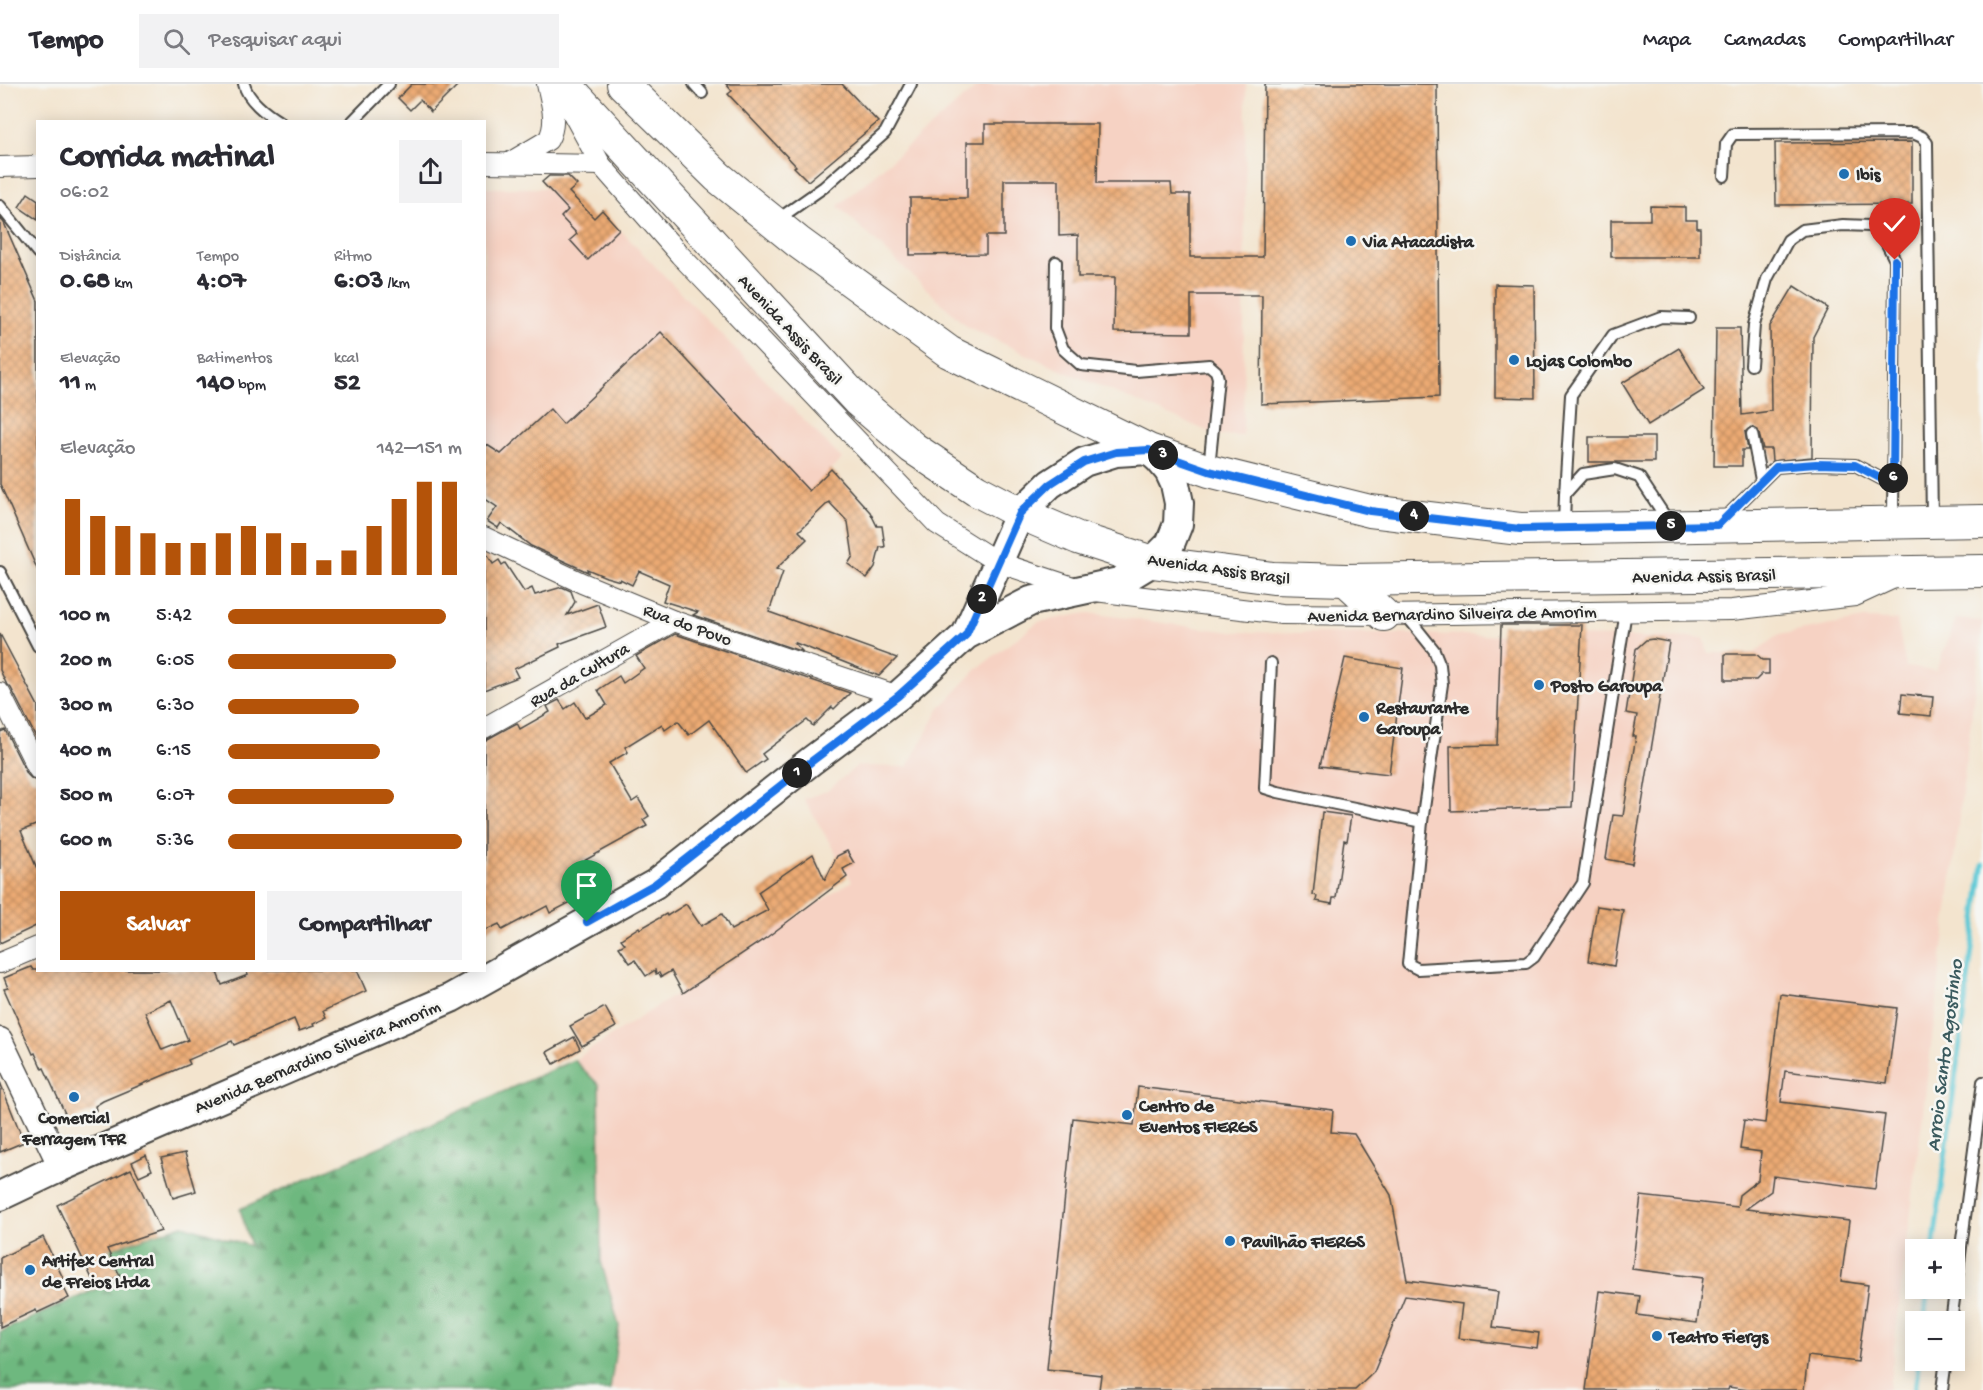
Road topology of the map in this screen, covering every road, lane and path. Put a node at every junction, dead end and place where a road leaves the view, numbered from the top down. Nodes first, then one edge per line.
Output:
1 (244, 84) edge
2 (389, 84) edge
3 (547, 84) edge
4 (556, 84) edge
5 (565, 84) edge
6 (622, 84) edge
7 (694, 84) edge
8 (911, 84) edge
9 (702, 93) dead end
10 (278, 120) edge
11 (354, 120) edge
12 (486, 163) edge
13 (509, 163) junction
14 (601, 165) junction
15 (0, 166) edge
16 (36, 166) edge
17 (1724, 176) dead end
18 (0, 206) edge
19 (774, 222) junction
20 (36, 251) edge
21 (1056, 262) dead end
22 (1689, 318) dead end
23 (1750, 365) dead end
24 (1752, 434) dead end
25 (1149, 450) junction
26 (1209, 471) junction
27 (1761, 480) junction
28 (1893, 485) junction
29 (1565, 494) junction
30 (1020, 513) junction
31 (1932, 521) junction
32 (1983, 521) edge
33 (1893, 522) junction
34 (1718, 525) junction
35 (1671, 526) junction
36 (1564, 528) junction
37 (486, 538) edge
38 (997, 562) junction
39 (1152, 562) junction
40 (1983, 571) edge
41 (0, 572) edge
42 (1908, 572) junction
43 (1346, 580) junction
44 (1079, 589) junction
45 (1626, 611) junction
46 (1395, 615) junction
47 (674, 621) junction
48 (966, 635) junction
49 (36, 642) edge
50 (1271, 663) dead end
51 (0, 693) edge
52 (898, 696) junction
53 (486, 727) edge
54 (36, 765) edge
55 (1422, 822) junction
56 (36, 948) edge
57 (0, 963) edge
58 (0, 1040) edge
59 (1983, 1083) edge
60 (61, 1167) junction
61 (0, 1196) edge
62 (1952, 1311) edge
63 (1945, 1371) edge
64 (1942, 1390) edge

1 - 10 lane
2 - 11 lane
3 - 13 street
4 - 14 street, Avenida Bernardino Silveira de Amorim
5 - 30 main road, Avenida Assis Brasil
6 - 19 main road
7 - 9 lane
8 - 19 lane
12 - 13 street
13 - 14 street
14 - 38 street, Avenida Bernardino Silveira de Amorim
15 - 16 street
17 - 31 lane
18 - 20 lane
19 - 25 main road
21 - 26 lane
22 - 29 lane
23 - 28 lane
24 - 27 lane
25 - 26 main road
25 - 30 main road, Avenida Bernardino Silveira Amorim
25 - 39 main road, Avenida Bernardino Silveira Amorim
26 - 36 main road
27 - 28 lane
27 - 34 lane
28 - 33 lane
29 - 35 lane
29 - 36 lane
30 - 38 main road, Avenida Bernardino Silveira Amorim
30 - 39 main road, Avenida Assis Brasil
31 - 32 main road
31 - 33 main road
33 - 34 main road
34 - 35 main road
35 - 36 main road
37 - 47 street, Rua do Povo
38 - 44 street, Avenida Bernardino Silveira de Amorim
38 - 48 main road, Avenida Bernardino Silveira Amorim
39 - 43 main road, Avenida Assis Brasil
39 - 44 main road, Avenida Bernardino Silveira Amorim
40 - 42 main road, Avenida Assis Brasil
41 - 49 lane
42 - 43 main road, Avenida Assis Brasil
42 - 45 street, Avenida Bernardino Silveira de Amorim
43 - 46 main road
44 - 46 street, Avenida Bernardino Silveira de Amorim
44 - 48 main road, Avenida Bernardino Silveira Amorim
45 - 46 street, Avenida Bernardino Silveira de Amorim
45 - 55 lane
46 - 55 lane
47 - 52 street, Rua do Povo
47 - 53 street, Rua da Cultura
48 - 52 main road, Avenida Bernardino Silveira Amorim
50 - 55 lane
51 - 54 street
52 - 60 main road, Avenida Bernardino Silveira Amorim
56 - 57 street
58 - 60 street
59 - 62 lane
60 - 61 main road, Avenida Bernardino Silveira Amorim
63 - 64 lane

